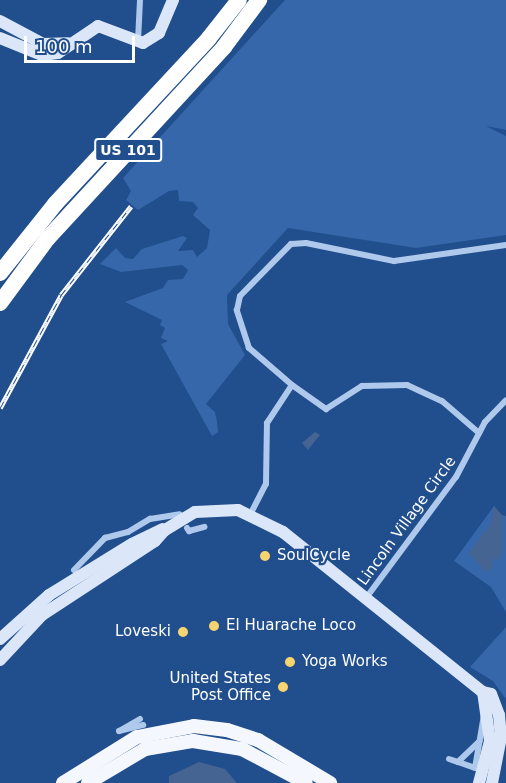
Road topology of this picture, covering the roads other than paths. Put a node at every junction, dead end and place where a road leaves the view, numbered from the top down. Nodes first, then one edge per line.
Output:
1 (140, 0) edge
2 (173, 0) edge
3 (238, 0) edge
4 (259, 0) edge
5 (0, 21) edge
6 (0, 38) edge
7 (69, 43) junction
8 (138, 44) junction
9 (506, 245) edge
10 (0, 273) edge
11 (0, 303) edge
12 (292, 385) junction
13 (506, 400) edge
14 (480, 433) junction
15 (249, 516) junction
16 (185, 520) junction
17 (204, 526) dead end
18 (74, 570) dead end
19 (366, 598) junction
20 (5, 641) edge
21 (0, 660) edge
22 (495, 720) edge
23 (480, 741) junction
24 (449, 759) dead end
25 (458, 762) junction
26 (109, 768) junction
27 (63, 783) edge
28 (88, 783) edge
29 (101, 783) edge
30 (306, 783) edge
31 (330, 783) edge
32 (479, 783) edge
33 (492, 783) edge

1 - 8 street
2 - 8 main road
3 - 10 highway, US 101
4 - 11 highway, US 101
5 - 7 main road
6 - 7 main road
7 - 8 main road
9 - 12 street
12 - 14 street
12 - 15 street
13 - 14 street, Lincoln Village Circle
14 - 19 street, Lincoln Village Circle
15 - 16 main road
15 - 19 main road
16 - 17 street
16 - 18 street
16 - 20 main road
19 - 22 main road
20 - 21 main road
22 - 23 street
22 - 32 main road
22 - 33 main road
23 - 25 street
23 - 25 street
24 - 25 street
26 - 28 main road
26 - 29 main road
26 - 30 main road
27 - 31 main road

